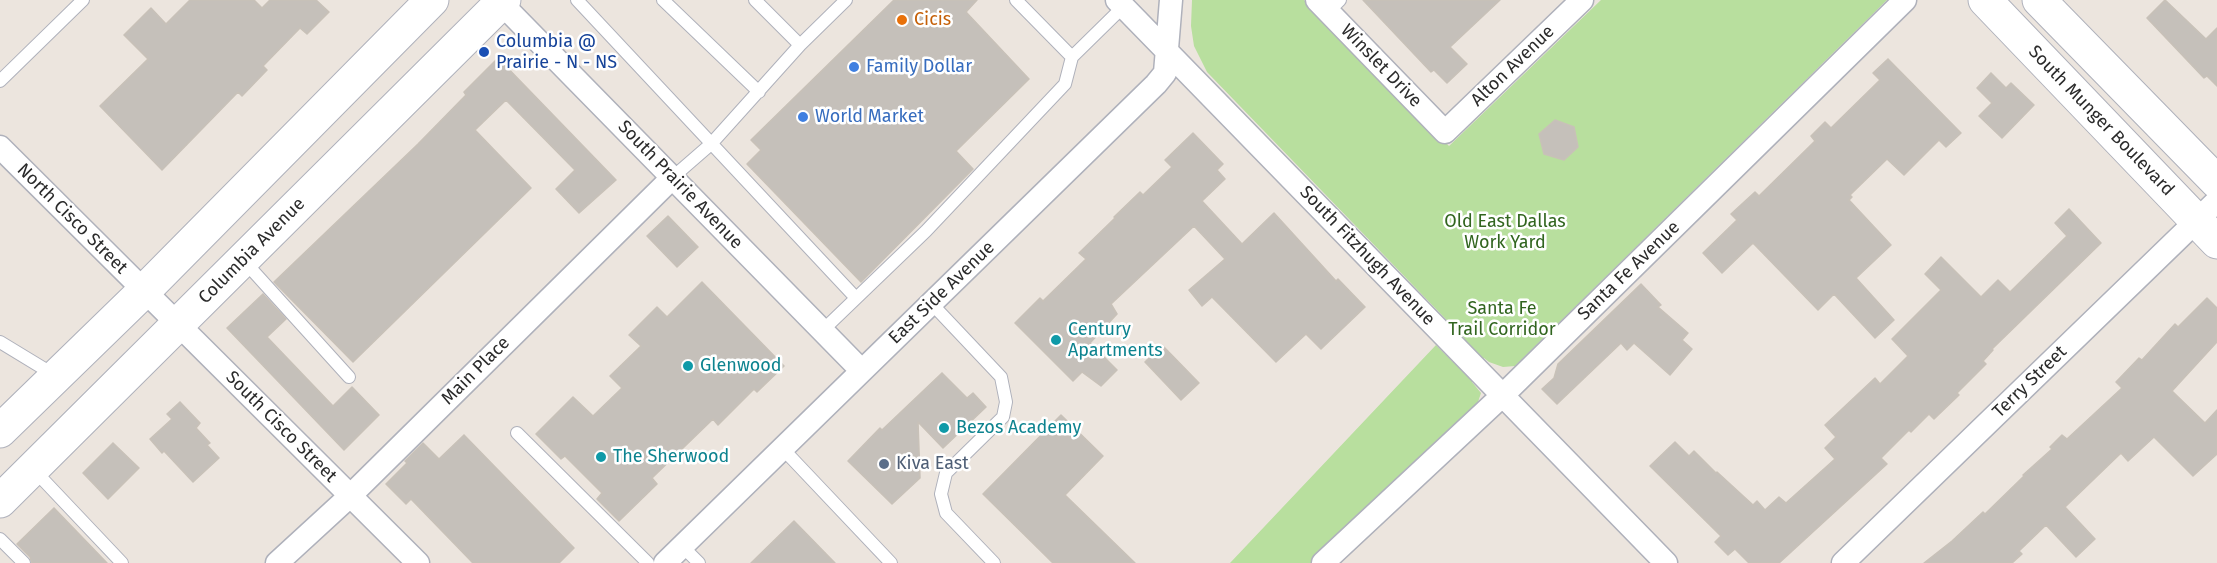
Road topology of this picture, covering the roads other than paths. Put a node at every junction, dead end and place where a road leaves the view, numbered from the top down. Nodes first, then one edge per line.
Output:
1 (83, 0) edge
2 (432, 0) edge
3 (663, 0) edge
4 (755, 0) edge
5 (846, 0) edge
6 (1016, 0) edge
7 (1171, 0) edge
8 (1582, 0) edge
9 (1905, 0) edge
10 (1985, 0) edge
11 (2038, 0) edge
12 (501, 1) edge
13 (580, 1) edge
14 (1121, 3) edge
15 (1328, 4) edge
16 (800, 45) junction
17 (1167, 51) junction
18 (1072, 57) junction
19 (0, 81) edge
20 (759, 92) junction
21 (1444, 132) joint
22 (711, 144) junction
23 (0, 147) edge
24 (674, 177) junction
25 (2217, 182) edge
26 (2210, 221) edge
27 (243, 260) junction
28 (144, 291) junction
29 (856, 298) junction
30 (932, 304) junction
31 (178, 324) junction
32 (822, 331) junction
33 (0, 342) edge
34 (861, 370) junction
35 (57, 377) junction
36 (349, 377) dead end
37 (1503, 395) junction
38 (0, 431) edge
39 (517, 433) dead end
40 (783, 449) junction
41 (33, 469) junction
42 (350, 495) junction
43 (0, 501) edge
44 (0, 539) edge
45 (683, 547) junction
46 (24, 563) edge
47 (122, 563) edge
48 (278, 563) edge
49 (418, 563) edge
50 (648, 563) edge
51 (665, 563) edge
52 (699, 563) edge
53 (891, 563) edge
54 (994, 563) edge
55 (1323, 563) edge
56 (1666, 563) edge
57 (1844, 563) edge

1 - 19 lane
2 - 28 main road
3 - 20 lane
4 - 16 lane
5 - 16 lane
6 - 18 lane
7 - 17 street, East Side Avenue
8 - 21 street, Alton Avenue
9 - 37 street, Santa Fe Avenue
10 - 26 main road, South Munger Boulevard
11 - 25 main road
12 - 24 street, South Prairie Avenue
12 - 27 main road, Columbia Avenue
13 - 22 lane
14 - 17 street, South Fitzhugh Avenue
14 - 18 lane
15 - 21 street, Winslet Drive
16 - 20 lane
17 - 30 street, East Side Avenue
17 - 37 street, South Fitzhugh Avenue
18 - 29 lane
20 - 22 lane
22 - 24 lane
22 - 29 lane
23 - 28 street, North Cisco Street
24 - 32 street, South Prairie Avenue
24 - 42 street, Main Place
26 - 57 street, Terry Street
27 - 31 main road, Columbia Avenue
27 - 36 lane
28 - 31 street, South Cisco Street
28 - 35 main road
29 - 32 lane
30 - 34 street, East Side Avenue
30 - 54 lane
31 - 41 main road, Columbia Avenue
31 - 42 street, South Cisco Street
32 - 34 street, South Prairie Avenue
33 - 35 lane
34 - 40 street, East Side Avenue
35 - 38 main road
37 - 55 street, Santa Fe Avenue
37 - 56 street, South Fitzhugh Avenue
39 - 50 lane
40 - 45 street, East Side Avenue
40 - 53 lane
41 - 43 main road, Columbia Avenue
41 - 47 lane
42 - 48 street, Main Place
42 - 49 street, South Cisco Street
44 - 46 lane
45 - 51 street, East Side Avenue
45 - 52 lane

